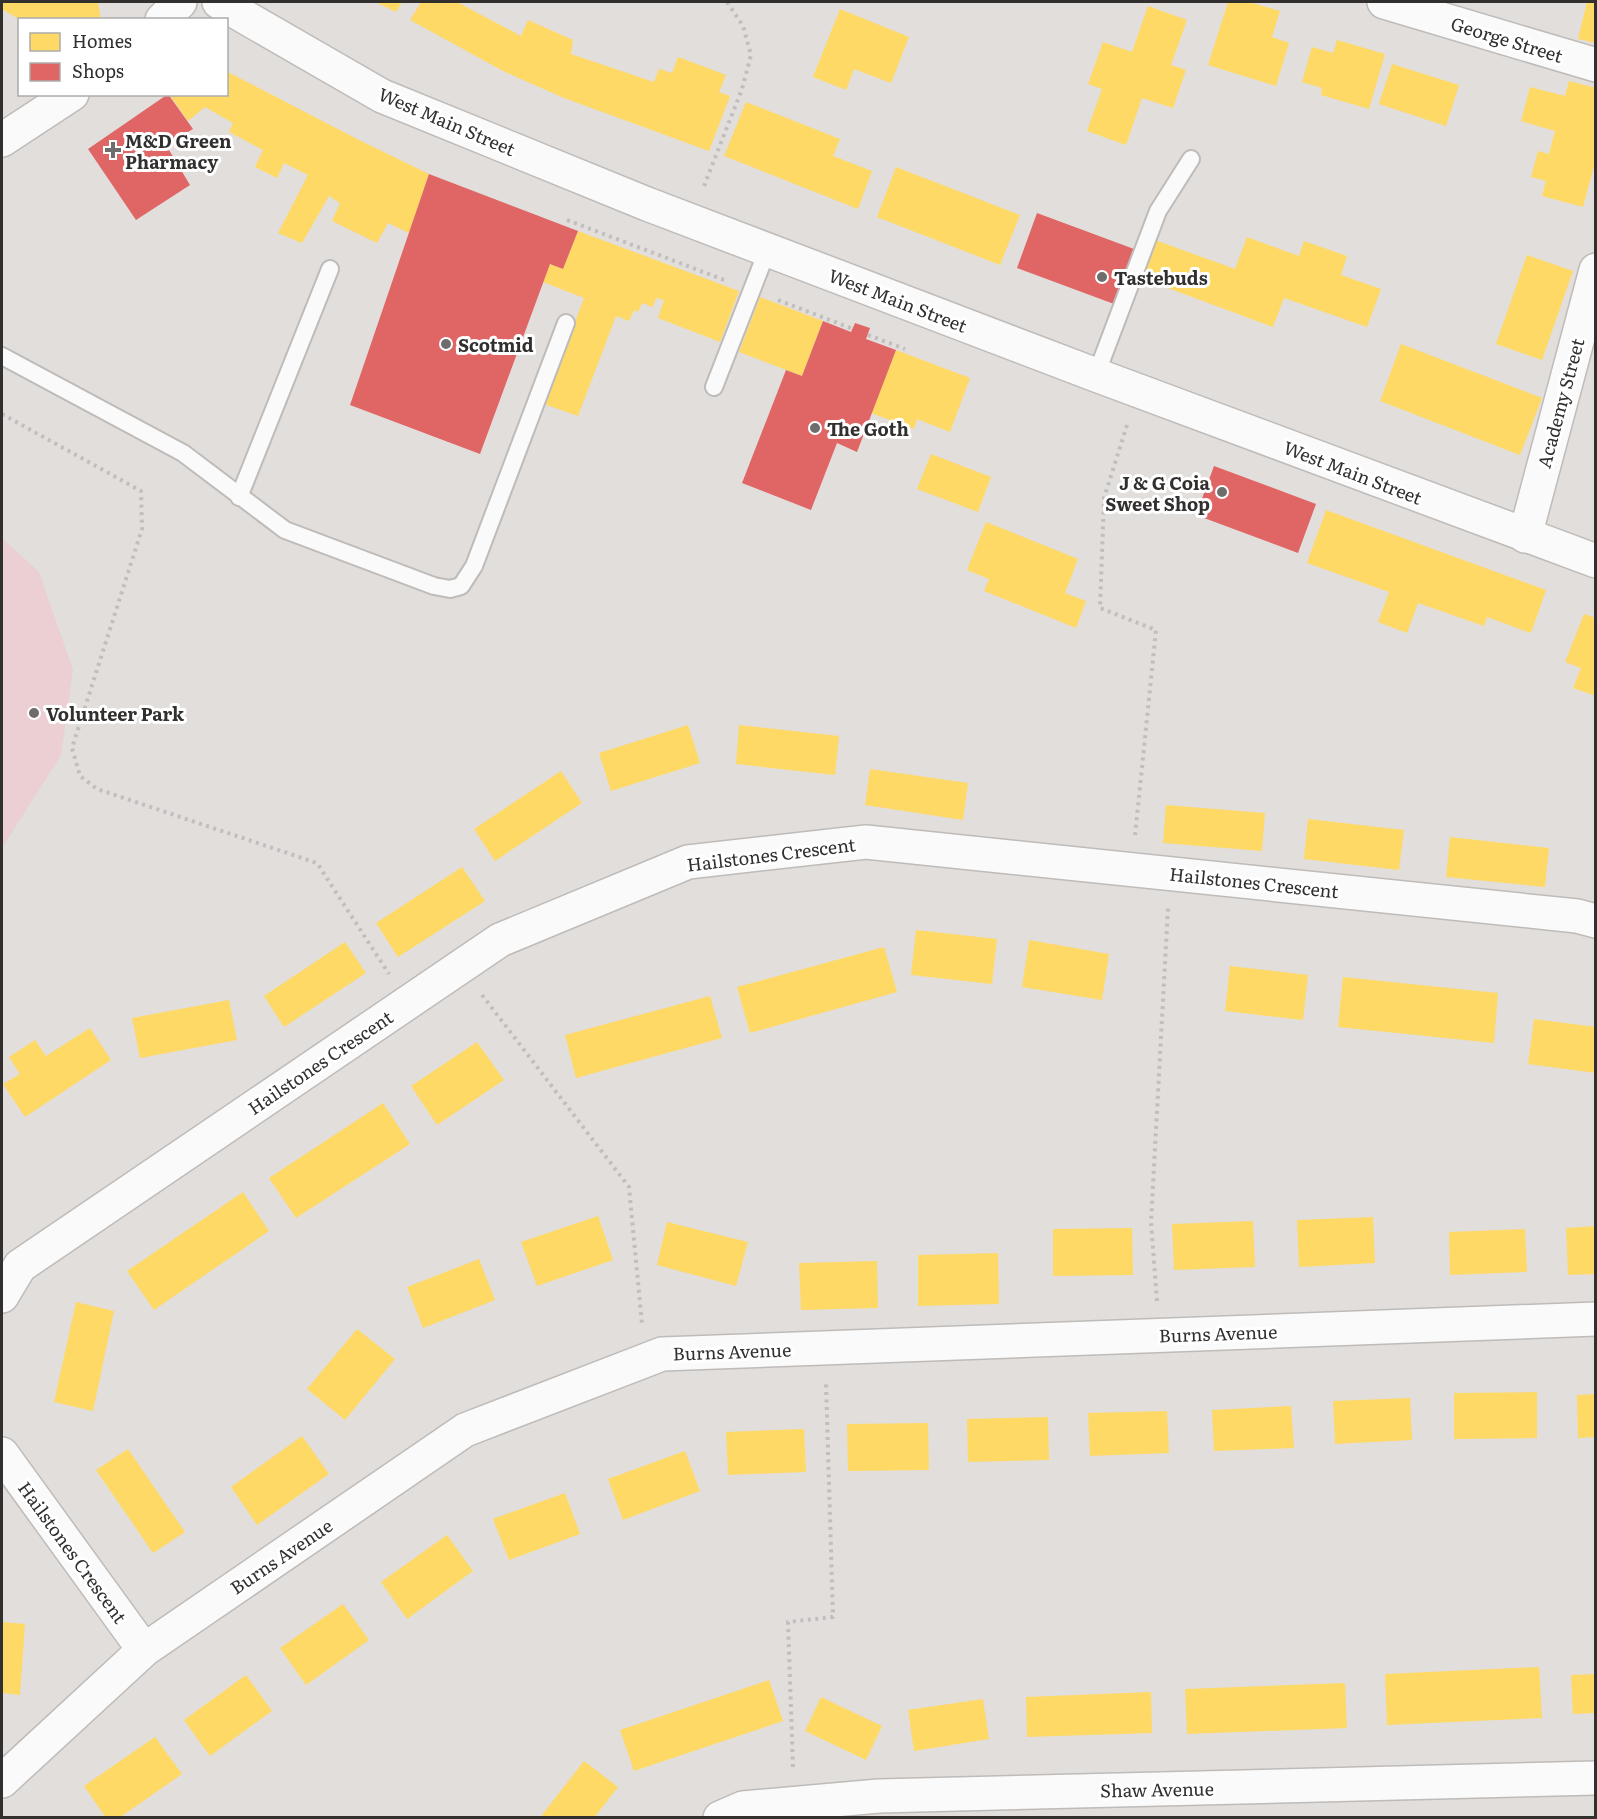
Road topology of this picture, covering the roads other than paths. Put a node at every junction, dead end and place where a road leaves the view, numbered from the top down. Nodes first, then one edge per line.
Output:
1 (180, 2) edge
2 (219, 2) edge
3 (1384, 2) edge
4 (164, 18) edge
5 (1596, 66) edge
6 (69, 96) edge
7 (2, 140) edge
8 (1191, 159) dead end
9 (767, 251) junction
10 (330, 269) dead end
11 (1596, 270) edge
12 (566, 322) dead end
13 (1588, 325) edge
14 (2, 356) edge
15 (1096, 375) junction
16 (714, 387) dead end
17 (239, 497) junction
18 (1525, 536) junction
19 (1596, 561) edge
20 (1596, 921) edge
21 (2, 1296) edge
22 (1596, 1318) edge
23 (2, 1454) edge
24 (144, 1650) junction
25 (1596, 1778) edge
26 (2, 1781) edge
27 (737, 1814) edge

1 - 4 street
2 - 9 street, West Main Street
3 - 5 street, George Street
6 - 7 street
8 - 15 lane
9 - 15 street, West Main Street
9 - 16 lane
10 - 17 lane
11 - 13 street, Academy Street
12 - 17 lane
13 - 18 street, Academy Street
14 - 17 lane
15 - 18 street, West Main Street
18 - 19 street, West Main Street
20 - 21 street, Hailstones Crescent
22 - 24 street, Burns Avenue
23 - 24 street, Hailstones Crescent
24 - 26 street, Burns Avenue
25 - 27 street, Shaw Avenue

